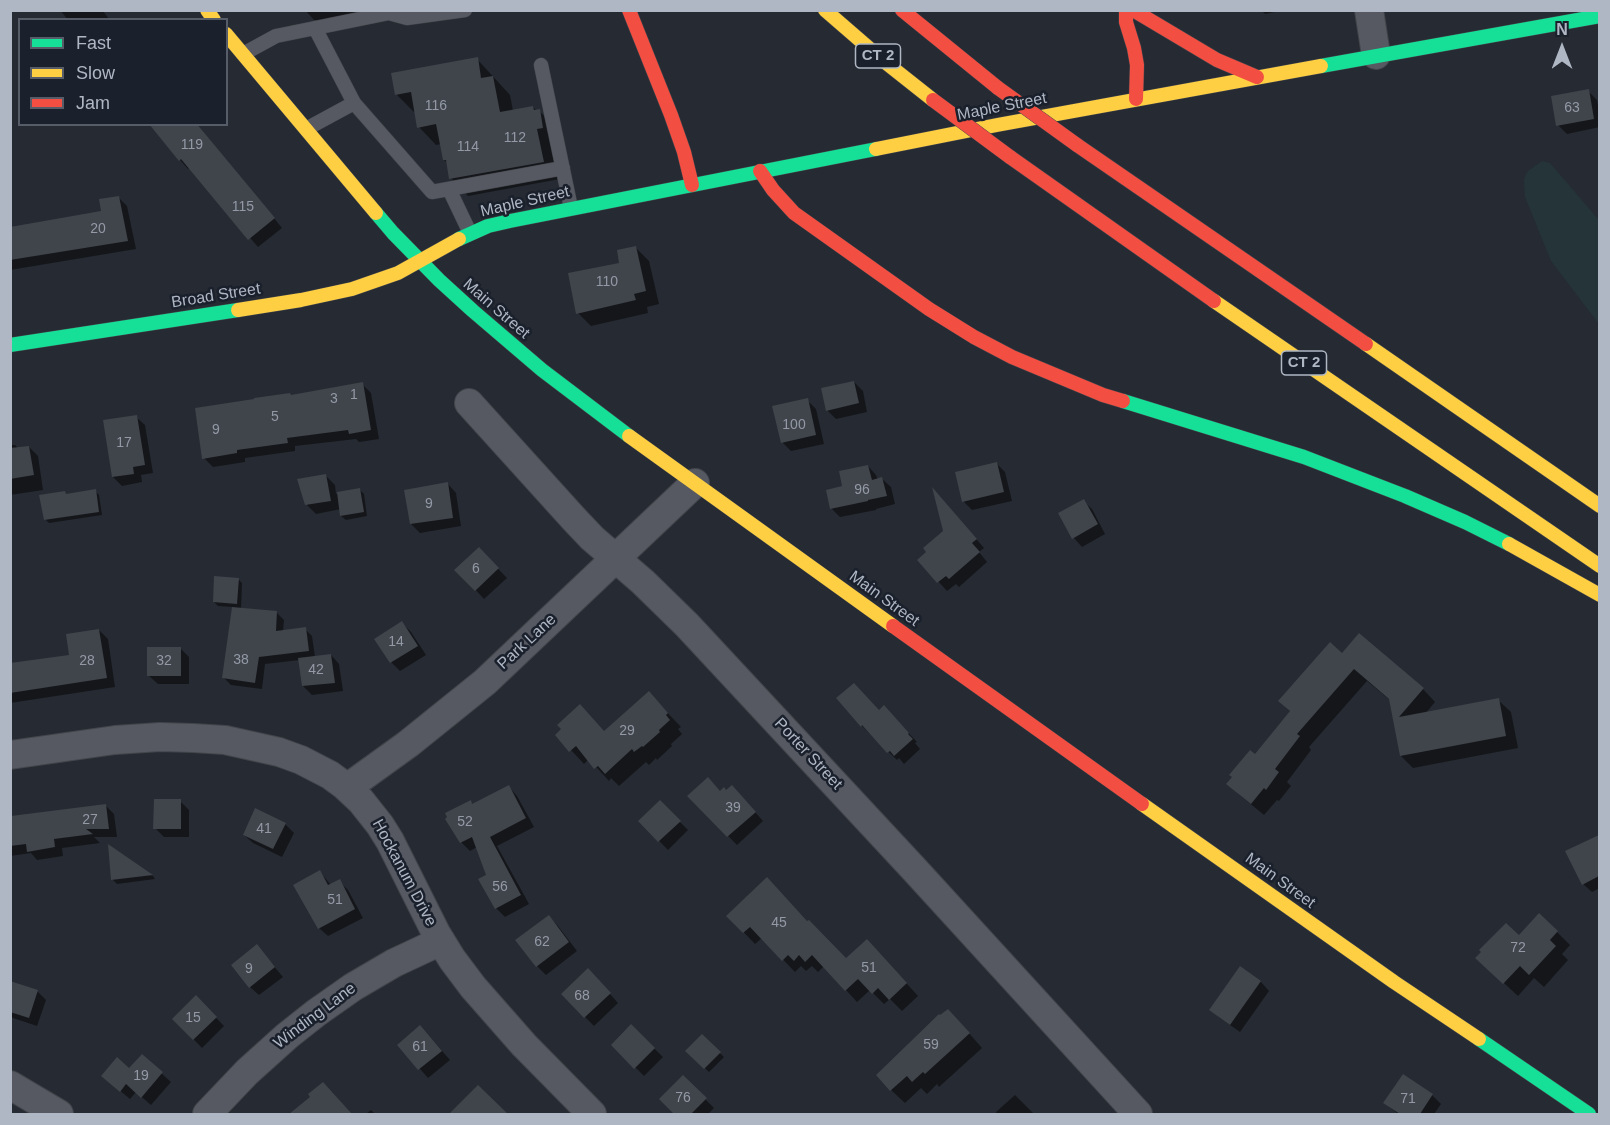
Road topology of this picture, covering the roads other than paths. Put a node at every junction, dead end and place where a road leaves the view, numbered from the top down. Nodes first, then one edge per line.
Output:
1 (465, 10) edge
2 (629, 10) edge
3 (825, 10) edge
4 (902, 10) edge
5 (1126, 10) edge
6 (1133, 10) edge
7 (1369, 10) edge
8 (388, 12) edge
9 (1599, 16) edge
10 (315, 28) junction
11 (228, 36) edge
12 (243, 54) junction
13 (1376, 55) junction
14 (541, 66) dead end
15 (1257, 77) junction
16 (1136, 99) junction
17 (354, 103) junction
18 (306, 129) junction
19 (563, 168) junction
20 (760, 171) junction
21 (692, 185) junction
22 (449, 189) junction
23 (571, 208) junction
24 (470, 233) junction
25 (421, 261) junction
26 (10, 345) edge
27 (469, 403) dead end
28 (695, 483) junction
29 (1599, 507) edge
30 (616, 558) junction
31 (1599, 566) edge
32 (1599, 595) edge
33 (10, 755) edge
34 (347, 788) junction
35 (441, 941) junction
36 (10, 1084) edge
37 (59, 1114) edge
38 (207, 1114) edge
39 (592, 1114) edge
40 (1138, 1114) edge
41 (1589, 1114) edge

1 - 8 lane
2 - 21 main road
3 - 31 main road, CT 2, bridge
4 - 29 main road, bridge
5 - 16 main road
6 - 15 main road
7 - 13 street
8 - 10 lane
9 - 13 main road, Maple Street
10 - 12 lane
10 - 17 lane
11 - 12 main road, Main Street
12 - 18 main road, Main Street
13 - 15 main road, Maple Street
14 - 19 lane
15 - 16 main road, Maple Street
16 - 20 main road, Maple Street
17 - 18 lane
17 - 22 lane
18 - 25 main road, Main Street
19 - 22 lane
19 - 23 lane
20 - 21 main road, Maple Street
20 - 32 main road
21 - 23 main road, Maple Street
22 - 24 lane
23 - 24 main road, Maple Street
24 - 25 main road, Maple Street
25 - 26 main road, Broad Street
25 - 28 main road, Main Street
27 - 30 street, Porter Street
28 - 30 street, Park Lane
28 - 41 main road, Main Street
30 - 34 street, Park Lane
30 - 40 street, Porter Street
33 - 34 street, Hockanum Drive
34 - 35 street, Hockanum Drive
35 - 38 street, Winding Lane
35 - 39 street, Hockanum Drive
36 - 37 street

